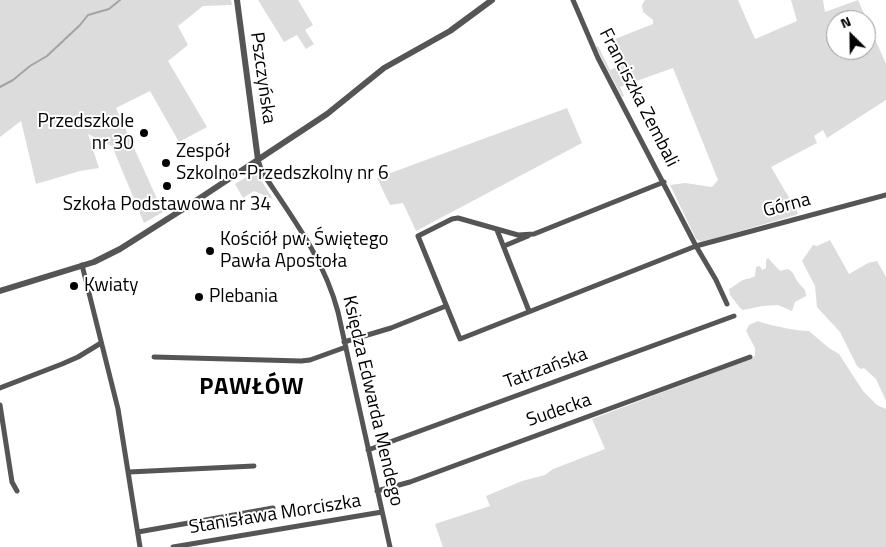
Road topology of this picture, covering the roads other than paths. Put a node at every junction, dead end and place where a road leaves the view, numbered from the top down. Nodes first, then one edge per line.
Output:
1 (237, 0) edge
2 (492, 0) edge
3 (573, 0) edge
4 (258, 160) junction
5 (664, 182) junction
6 (886, 196) edge
7 (497, 230) junction
8 (534, 234) junction
9 (504, 246) junction
10 (696, 246) junction
11 (82, 265) junction
12 (0, 291) edge
13 (728, 304) dead end
14 (446, 306) junction
15 (529, 311) junction
16 (734, 316) dead end
17 (101, 343) junction
18 (345, 344) junction
19 (154, 357) dead end
20 (750, 357) dead end
21 (0, 388) edge
22 (0, 405) edge
23 (368, 450) junction
24 (254, 466) dead end
25 (128, 472) junction
26 (17, 491) dead end
27 (378, 491) junction
28 (273, 508) dead end
29 (382, 512) junction
30 (138, 532) junction
31 (140, 547) edge
32 (173, 547) edge
33 (390, 547) edge

1 - 4 street, Pszczyńska
2 - 4 street
3 - 5 street, Franciszka Zembali
4 - 11 street
4 - 18 street, Księdza Edwarda Mendego
5 - 8 street, Franciszka Zembali
5 - 10 street, Franciszka Zembali
6 - 10 street, Górna
7 - 8 street, Franciszka Zembali
7 - 9 street
7 - 14 street, Franciszka Zembali
8 - 9 street, Franciszka Zembali
9 - 15 street
10 - 13 street, Franciszka Zembali
10 - 15 street, Górna
11 - 12 street
11 - 17 street
14 - 15 street, Górna
14 - 18 street
16 - 23 street, Tatrzańska
17 - 21 street
17 - 25 street
18 - 19 street
18 - 23 street, Księdza Edwarda Mendego
20 - 27 street, Sudecka
22 - 26 street
23 - 27 street, Księdza Edwarda Mendego
24 - 25 street
25 - 30 street
27 - 29 street, Księdza Edwarda Mendego
28 - 30 street
29 - 32 street, Stanisława Morciszka
29 - 33 street, Księdza Edwarda Mendego
30 - 31 street

